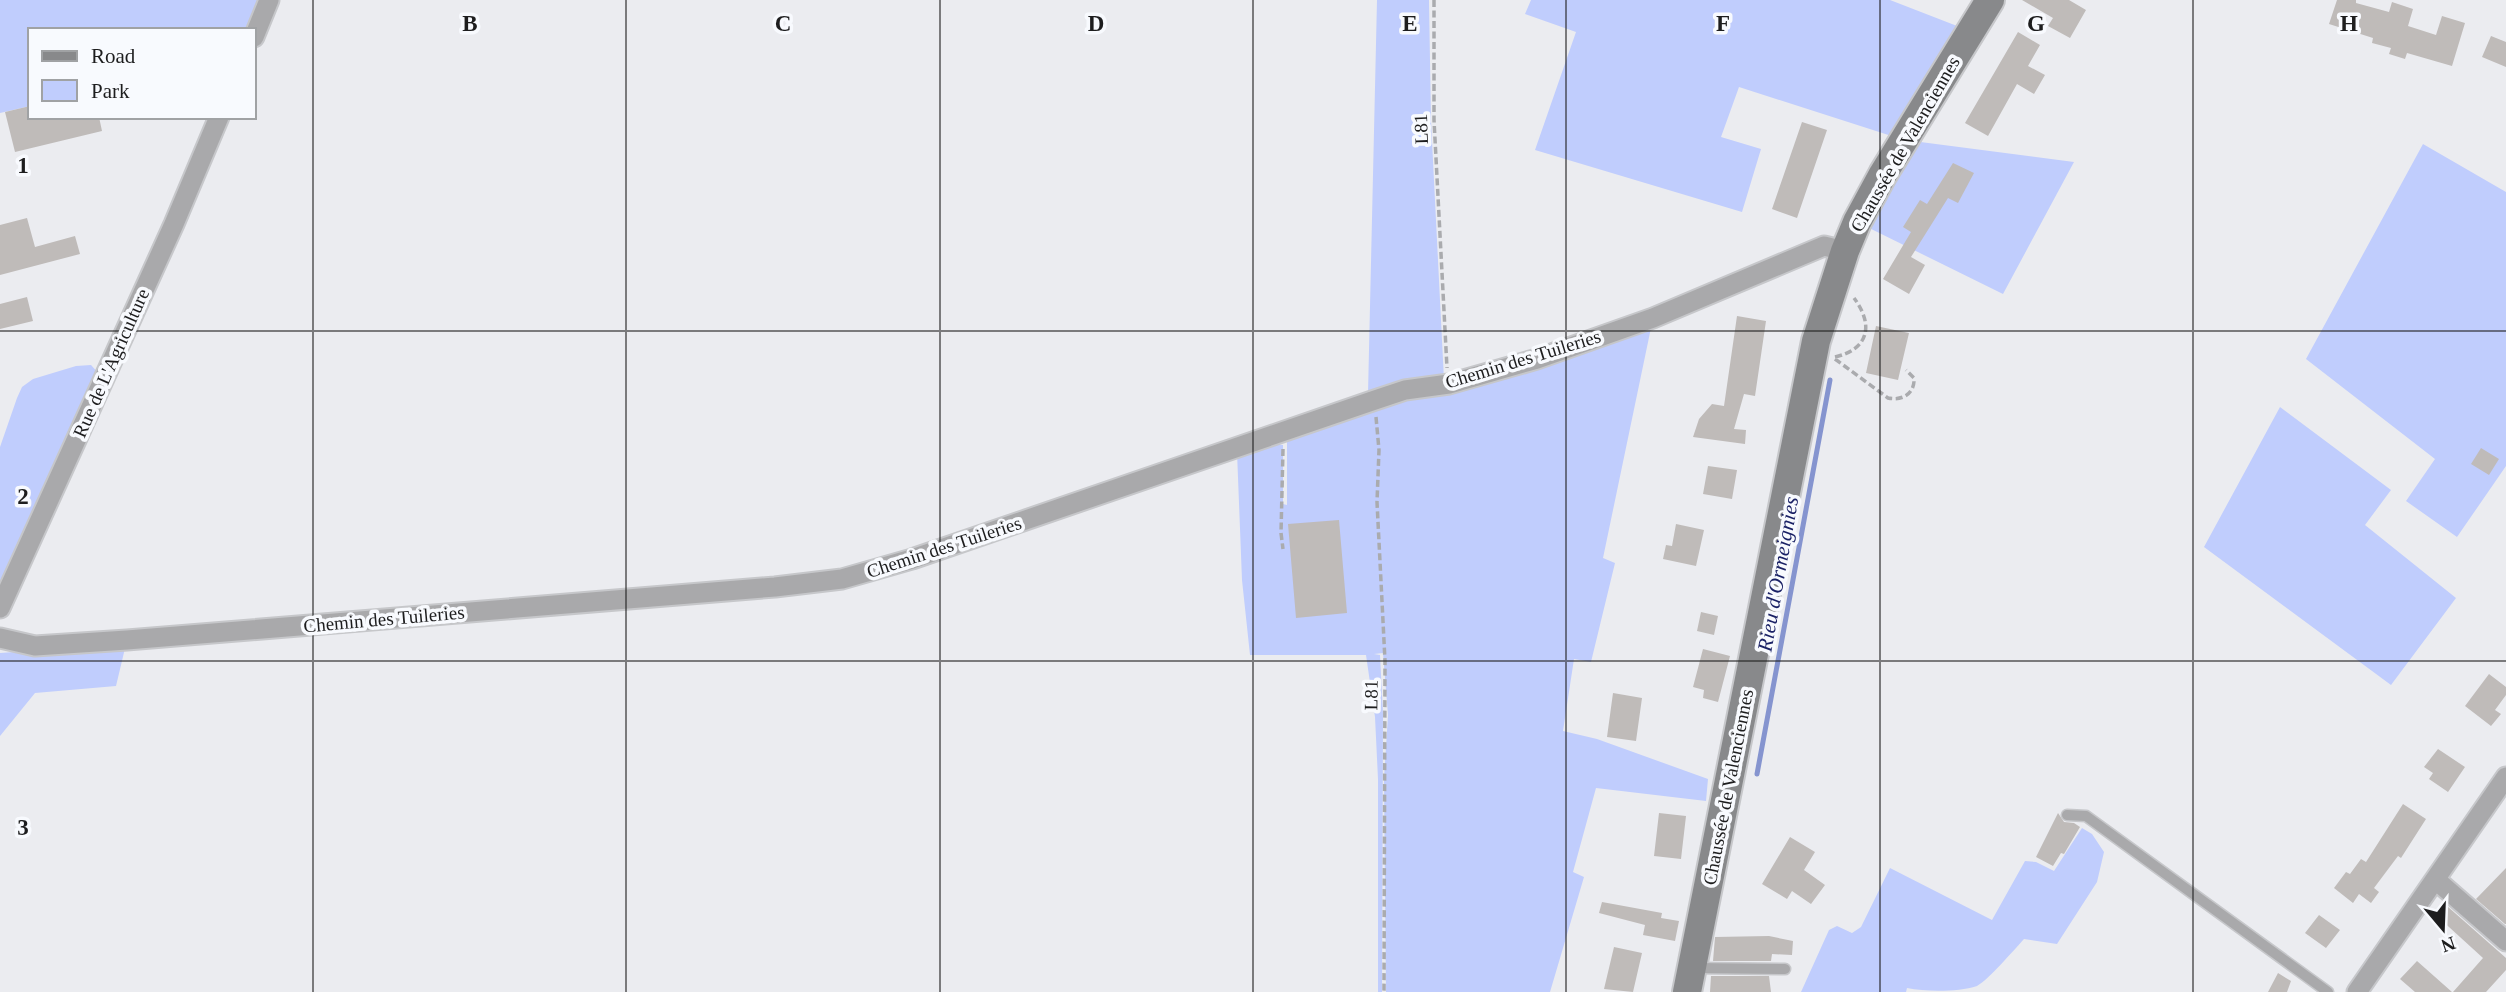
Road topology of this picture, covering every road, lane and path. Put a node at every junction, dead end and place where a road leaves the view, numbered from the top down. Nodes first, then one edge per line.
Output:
1 (270, 0) edge
2 (1434, 0) edge
3 (1990, 0) edge
4 (256, 32) edge
5 (218, 119) edge
6 (1841, 263) junction
7 (1823, 353) junction
8 (1906, 370) dead end
9 (1449, 384) junction
10 (1375, 400) junction
11 (1282, 431) junction
12 (1283, 549) dead end
13 (0, 608) edge
14 (0, 638) edge
15 (2506, 777) edge
16 (2067, 815) dead end
17 (2436, 880) junction
18 (2506, 942) edge
19 (1785, 969) dead end
20 (1689, 980) edge
21 (1384, 992) edge
22 (2329, 992) edge
23 (2357, 992) edge

1 - 4 street
2 - 9 path, L81
3 - 6 main road, Chaussée de Valenciennes
5 - 13 street, Rue de L'Agriculture
6 - 7 main road, Chaussée de Valenciennes
6 - 7 path
6 - 9 street, Chemin des Tuileries
7 - 8 path
7 - 20 main road, Chaussée de Valenciennes
9 - 10 street, Chemin des Tuileries
10 - 11 street, Chemin des Tuileries
10 - 21 path, L81
11 - 12 path
11 - 14 street, Chemin des Tuileries
15 - 17 street
16 - 22 lane
17 - 18 street
17 - 23 street
19 - 20 lane

